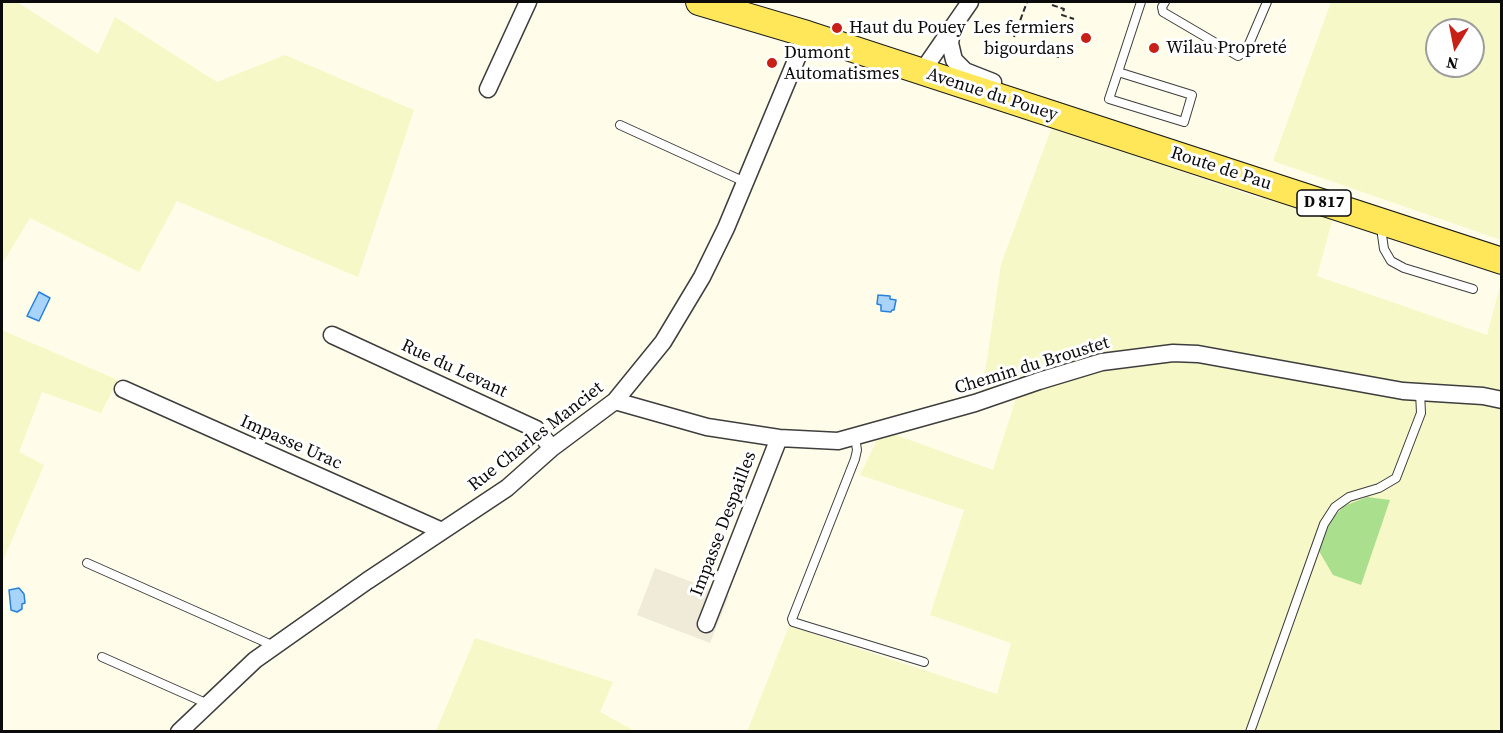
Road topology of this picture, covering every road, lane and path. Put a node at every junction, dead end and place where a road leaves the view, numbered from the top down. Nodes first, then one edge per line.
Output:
1 (528, 2) edge
2 (699, 2) edge
3 (970, 2) edge
4 (1027, 2) edge
5 (1141, 2) edge
6 (1164, 2) edge
7 (1266, 2) edge
8 (1052, 5) dead end
9 (1074, 20) dead end
10 (953, 26) junction
11 (807, 34) junction
12 (1014, 37) dead end
13 (1029, 46) dead end
14 (1059, 57) dead end
15 (1118, 72) junction
16 (921, 73) junction
17 (488, 89) dead end
18 (1023, 105) junction
19 (620, 125) dead end
20 (1147, 144) joint
21 (745, 182) junction
22 (1385, 223) junction
23 (1502, 261) edge
24 (1473, 290) dead end
25 (332, 334) dead end
26 (123, 389) dead end
27 (1420, 392) junction
28 (1502, 400) edge
29 (615, 401) junction
30 (855, 437) junction
31 (778, 438) junction
32 (552, 448) junction
33 (442, 531) junction
34 (87, 563) dead end
35 (706, 624) dead end
36 (275, 646) junction
37 (102, 657) dead end
38 (924, 662) dead end
39 (208, 705) junction
40 (179, 732) edge
41 (1250, 732) edge

1 - 17 street
2 - 11 main road, Avenue du Pouey / D 817
3 - 10 street
4 - 12 path
5 - 15 lane
6 - 7 lane
8 - 9 path
10 - 16 street
10 - 18 street
11 - 16 main road, Avenue du Pouey / D 817
11 - 21 street, Rue Charles Manciet
13 - 14 path
15 - 15 lane
16 - 18 main road, Avenue du Pouey / D 817
18 - 20 main road, Avenue du Pouey / D 817
19 - 21 lane
20 - 22 main road, Route de Pau / D 817
21 - 29 street, Rue Charles Manciet
22 - 23 main road, Route de Pau / D 817
22 - 24 lane
25 - 32 street, Rue du Levant
26 - 33 street, Impasse Urac
27 - 28 street, Chemin du Broustet
27 - 30 street, Chemin du Broustet
27 - 41 lane
29 - 31 street, Chemin du Broustet
29 - 32 street, Rue Charles Manciet
30 - 31 street, Chemin du Broustet
30 - 38 lane
31 - 35 street, Impasse Despailles
32 - 33 street, Rue Charles Manciet
33 - 36 street, Rue Charles Manciet
34 - 36 lane
36 - 39 street, Rue Charles Manciet
37 - 39 lane
39 - 40 street, Rue Charles Manciet

